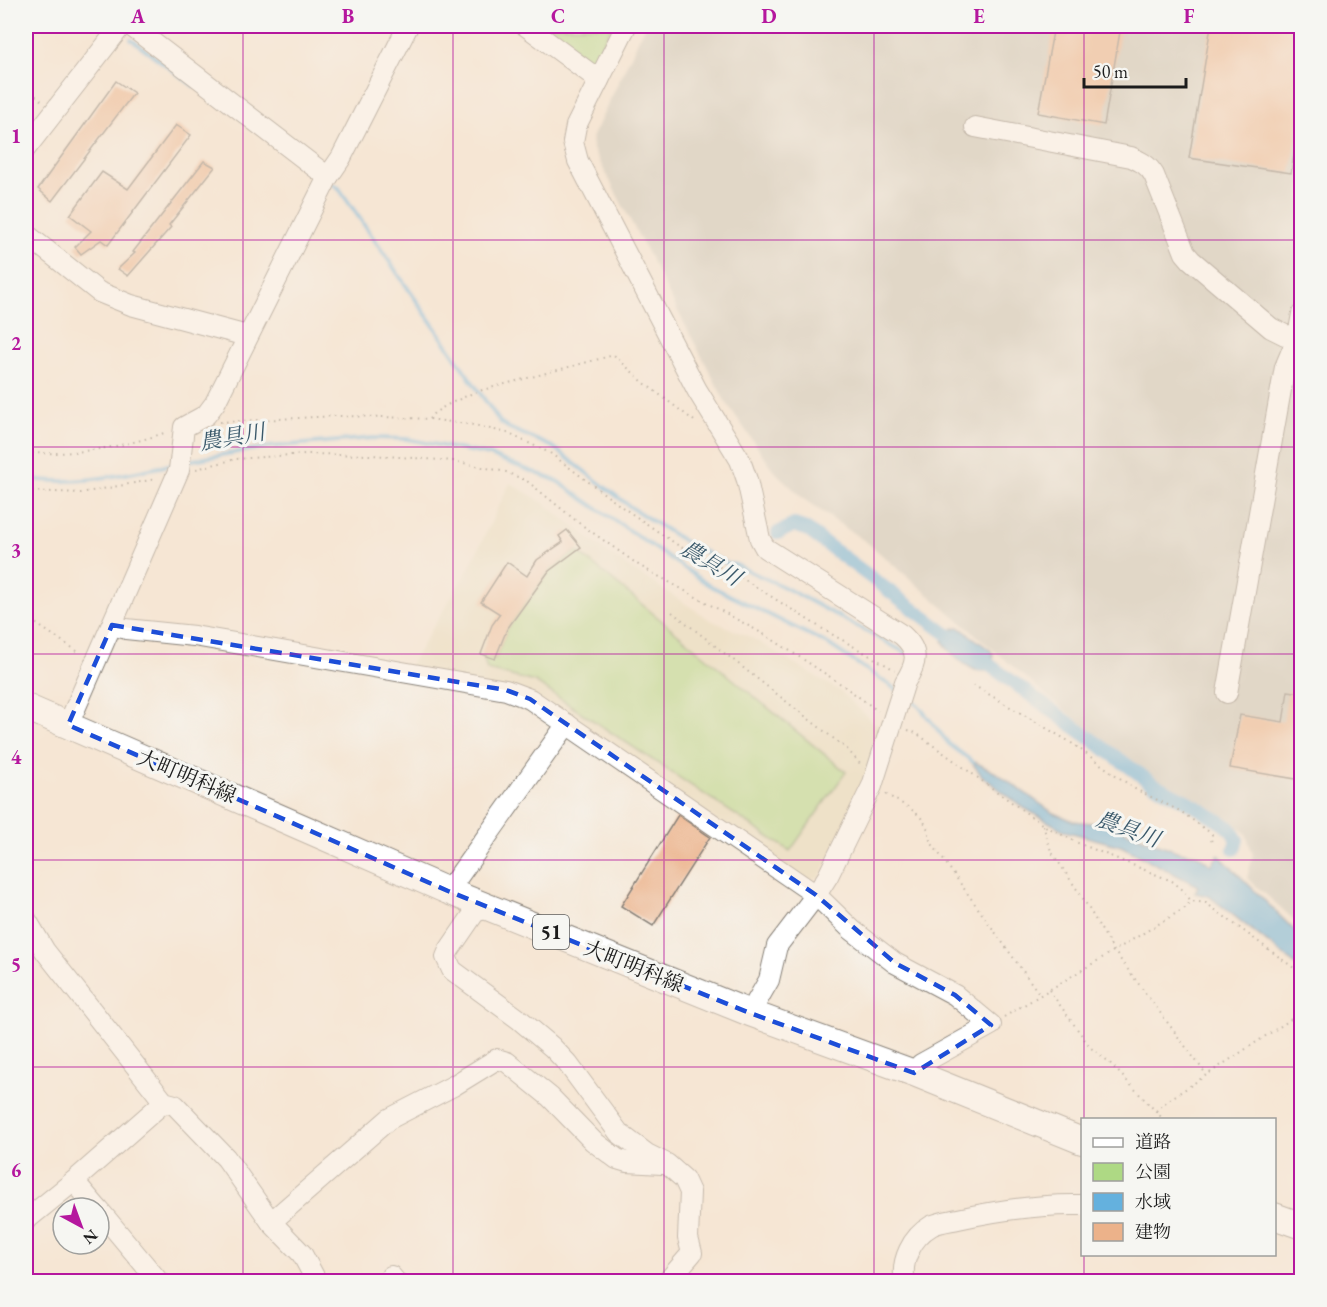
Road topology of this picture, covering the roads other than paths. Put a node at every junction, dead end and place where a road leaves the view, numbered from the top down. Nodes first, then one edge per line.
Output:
1 (121, 26) edge
2 (131, 26) edge
3 (408, 26) edge
4 (526, 26) edge
5 (626, 26) edge
6 (599, 80) junction
7 (975, 127) dead end
8 (26, 148) edge
9 (328, 177) junction
10 (26, 234) edge
11 (1302, 314) edge
12 (247, 336) junction
13 (1300, 336) edge
14 (112, 625) junction
15 (1227, 693) dead end
16 (26, 707) edge
17 (567, 724) junction
18 (68, 725) junction
19 (448, 891) junction
20 (816, 895) junction
21 (489, 907) junction
22 (26, 919) edge
23 (750, 1013) junction
24 (914, 1073) junction
25 (164, 1102) junction
26 (1081, 1140) edge
27 (667, 1164) junction
28 (74, 1181) junction
29 (87, 1196) edge
30 (1081, 1205) edge
31 (1276, 1216) edge
32 (26, 1220) edge
33 (271, 1222) junction
34 (111, 1224) edge
35 (1302, 1226) edge
36 (159, 1281) edge
37 (317, 1281) edge
38 (666, 1281) edge
39 (905, 1281) edge

1 - 8 street
2 - 9 street
3 - 9 street
4 - 6 street
5 - 6 street
6 - 20 street
7 - 13 street
9 - 12 street
10 - 12 street
11 - 13 street
12 - 14 street
13 - 15 street
14 - 17 street
14 - 18 street
16 - 18 main road, 大町明科線 / 51
17 - 19 street
17 - 20 street
18 - 19 main road, 大町明科線 / 51
19 - 21 main road, 大町明科線 / 51
20 - 23 street
20 - 24 street
21 - 23 main road, 大町明科線 / 51
21 - 27 street
22 - 25 street
23 - 24 main road, 大町明科線 / 51
24 - 26 main road, 大町明科線 / 51
25 - 28 street
25 - 33 street
27 - 33 street
27 - 38 street
28 - 29 street
28 - 32 street
30 - 39 street
31 - 35 main road
33 - 37 street
34 - 36 street

